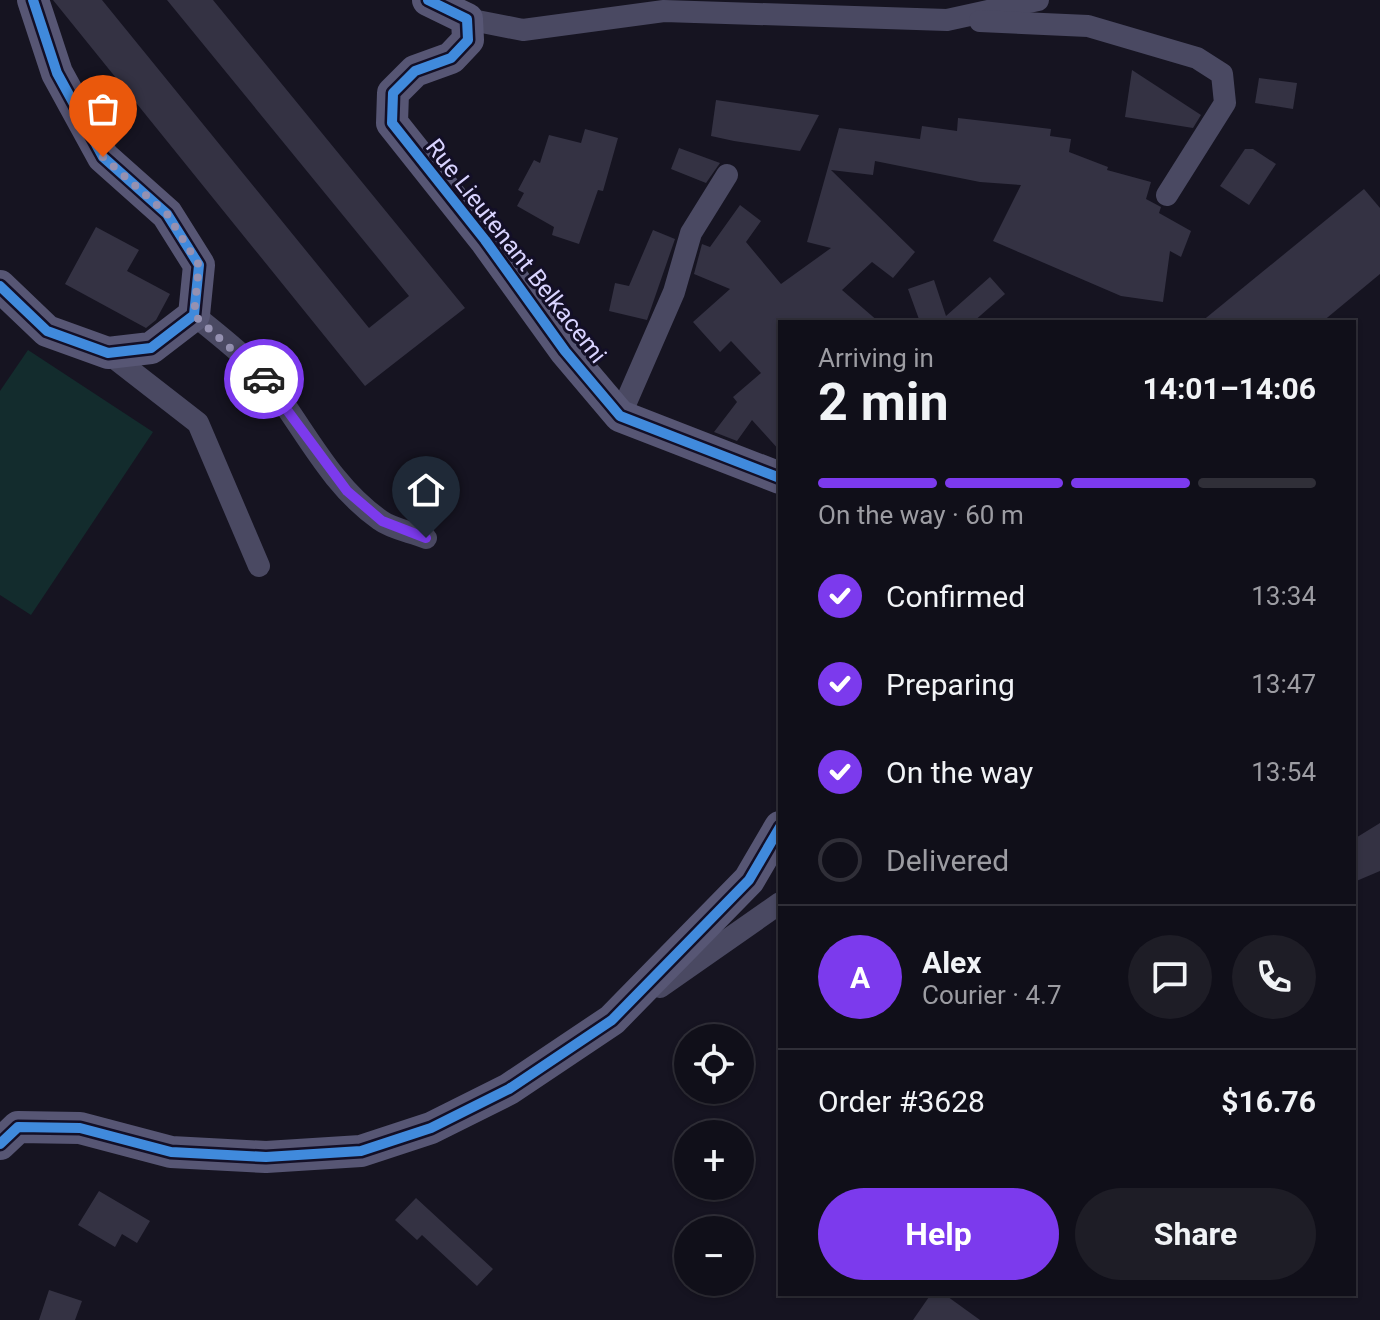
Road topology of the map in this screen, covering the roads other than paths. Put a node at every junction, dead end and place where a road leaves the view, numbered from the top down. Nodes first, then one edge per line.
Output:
1 (33, 0) edge
2 (428, 0) edge
3 (1038, 0) edge
4 (467, 19) junction
5 (947, 20) junction
6 (727, 175) dead end
7 (1167, 195) dead end
8 (0, 286) edge
9 (194, 315) junction
10 (108, 353) junction
11 (620, 416) junction
12 (778, 477) edge
13 (426, 538) dead end
14 (259, 566) dead end
15 (778, 830) edge
16 (778, 904) edge
17 (612, 1020) junction
18 (0, 1144) edge

1 - 9 street
2 - 4 street
3 - 5 street
4 - 5 street
4 - 11 street, Rue Lieutenant Belkacemi
5 - 7 street
6 - 11 street
8 - 10 street
9 - 10 street
9 - 13 street
10 - 14 street
11 - 12 street, Rue Lieutenant Belkacemi
15 - 17 street
16 - 17 street
17 - 18 street

